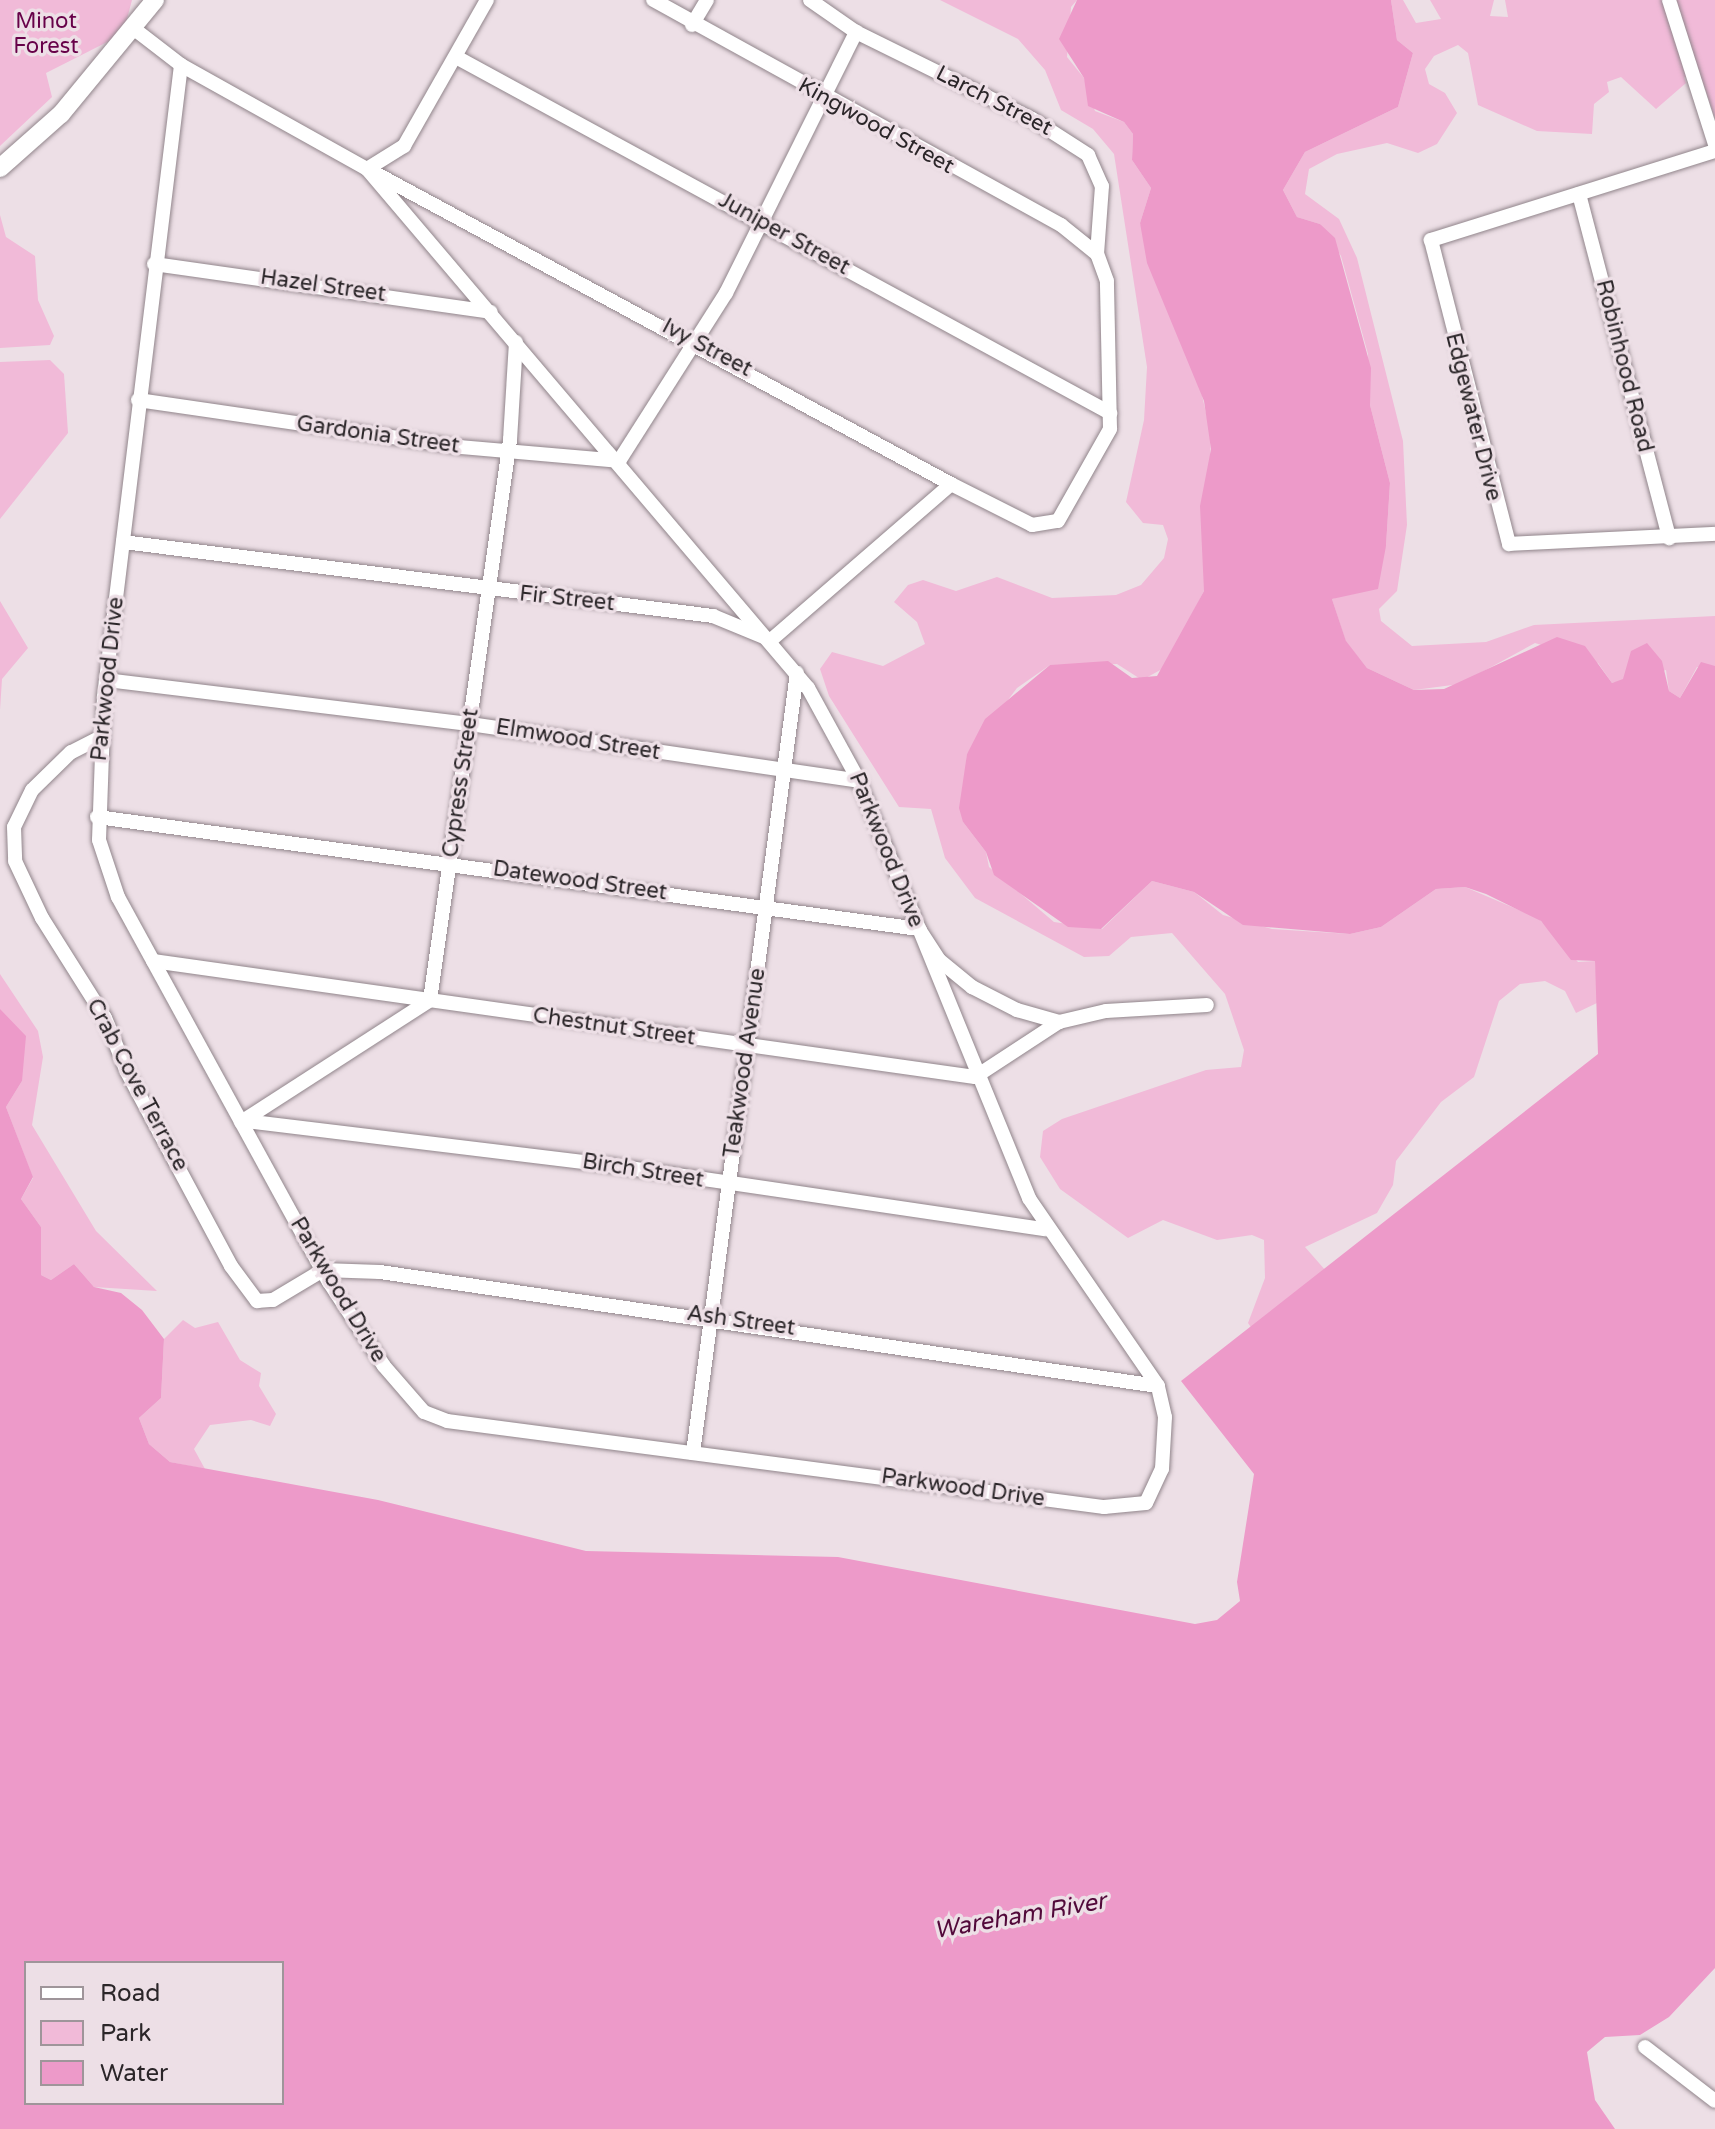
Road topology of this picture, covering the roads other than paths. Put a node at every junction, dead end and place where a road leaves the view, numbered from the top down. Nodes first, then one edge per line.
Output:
1 (155, 0) edge
2 (487, 0) edge
3 (653, 0) edge
4 (707, 0) edge
5 (810, 0) edge
6 (1669, 0) edge
7 (692, 25) junction
8 (133, 28) junction
9 (856, 32) junction
10 (456, 57) junction
11 (181, 65) junction
12 (825, 100) junction
13 (1715, 144) edge
14 (1715, 151) edge
15 (0, 168) edge
16 (367, 169) junction
17 (1579, 194) junction
18 (762, 222) junction
19 (1097, 254) junction
20 (154, 264) junction
21 (491, 312) junction
22 (516, 342) junction
23 (696, 343) junction
24 (138, 400) junction
25 (1110, 413) junction
26 (508, 452) junction
27 (619, 461) junction
28 (951, 484) junction
29 (1046, 526) joint
30 (1715, 534) edge
31 (1669, 538) junction
32 (123, 542) junction
33 (488, 590) junction
34 (771, 640) junction
35 (797, 673) junction
36 (106, 680) junction
37 (470, 724) junction
38 (101, 737) junction
39 (787, 771) junction
40 (859, 781) junction
41 (97, 817) junction
42 (450, 863) junction
43 (769, 907) junction
44 (919, 929) junction
45 (153, 961) junction
46 (430, 1000) junction
47 (1207, 1005) dead end
48 (1059, 1022) junction
49 (746, 1045) junction
50 (975, 1077) junction
51 (241, 1122) junction
52 (727, 1184) junction
53 (1045, 1229) junction
54 (323, 1270) junction
55 (712, 1317) junction
56 (1158, 1386) junction
57 (693, 1453) junction
58 (1645, 2047) dead end
59 (1712, 2094) edge

1 - 8 street
2 - 10 street
3 - 7 street, Kingwood Street
4 - 7 street
5 - 9 street, Larch Street
6 - 13 street
7 - 12 street, Kingwood Street
8 - 11 street, Parkwood Drive
8 - 15 street
9 - 12 street
9 - 19 street, Larch Street
10 - 16 street
10 - 18 street, Juniper Street
11 - 16 street, Parkwood Drive
11 - 20 street, Parkwood Drive
12 - 18 street
12 - 19 street, Kingwood Street
14 - 17 street
16 - 21 street, Parkwood Drive
16 - 23 street, Ivy Street
17 - 31 street, Robinhood Road
17 - 31 street, Edgewater Drive
18 - 23 street
18 - 25 street, Juniper Street
19 - 25 street, Larch Street
20 - 21 street, Hazel Street
20 - 24 street, Parkwood Drive
21 - 22 street, Parkwood Drive
22 - 26 street, Cypress Street
22 - 27 street, Parkwood Drive
23 - 27 street
23 - 28 street, Ivy Street
24 - 26 street, Gardonia Street
24 - 32 street, Parkwood Drive
25 - 29 street, Larch Street
26 - 27 street, Gardonia Street
26 - 33 street, Cypress Street
27 - 34 street, Parkwood Drive
28 - 29 street, Ivy Street
28 - 34 street
30 - 31 street, Edgewater Drive
32 - 33 street, Fir Street
32 - 36 street, Parkwood Drive
33 - 34 street, Fir Street
33 - 37 street, Cypress Street
34 - 35 street, Parkwood Drive
35 - 39 street, Teakwood Avenue
35 - 40 street, Parkwood Drive
36 - 37 street, Elmwood Street
36 - 38 street, Parkwood Drive
37 - 39 street, Elmwood Street
37 - 42 street, Cypress Street
38 - 41 street, Parkwood Drive
38 - 54 street, Crab Cove Terrace
39 - 40 street, Elmwood Street
39 - 43 street, Teakwood Avenue
40 - 44 street, Parkwood Drive
41 - 42 street, Datewood Street
41 - 45 street, Parkwood Drive
42 - 43 street, Datewood Street
42 - 46 street, Cypress Street
43 - 44 street, Datewood Street
43 - 49 street, Teakwood Avenue
44 - 48 street
44 - 50 street, Parkwood Drive
45 - 46 street, Chestnut Street
45 - 51 street, Parkwood Drive
46 - 49 street, Chestnut Street
46 - 51 street
47 - 48 street
48 - 50 street
49 - 50 street, Chestnut Street
49 - 52 street, Teakwood Avenue
50 - 53 street, Parkwood Drive
51 - 52 street, Birch Street
51 - 54 street, Parkwood Drive
52 - 53 street, Birch Street
52 - 55 street, Teakwood Avenue
53 - 56 street, Parkwood Drive
54 - 55 street, Ash Street
54 - 57 street, Parkwood Drive
55 - 56 street, Ash Street
55 - 57 street, Teakwood Avenue
56 - 57 street, Parkwood Drive
58 - 59 street

